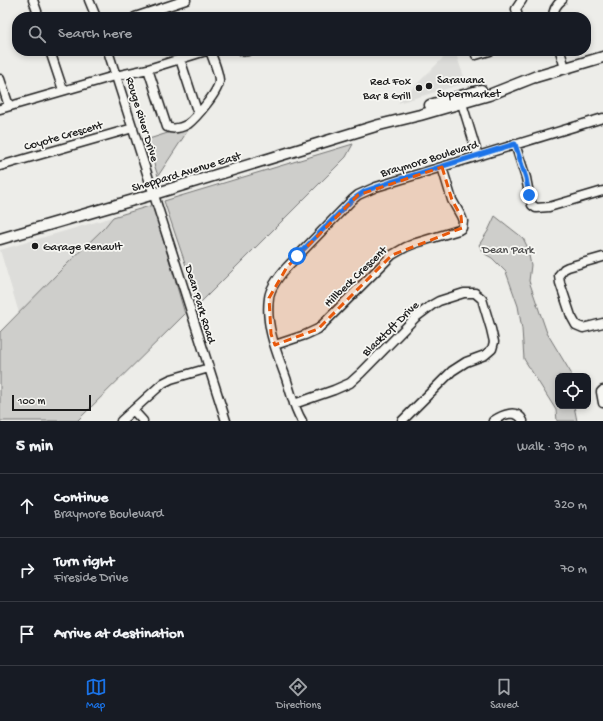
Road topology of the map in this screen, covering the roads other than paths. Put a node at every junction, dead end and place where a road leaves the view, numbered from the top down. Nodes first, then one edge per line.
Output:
1 (33, 0) edge
2 (89, 0) edge
3 (186, 0) edge
4 (522, 0) edge
5 (562, 0) edge
6 (37, 12) edge
7 (94, 12) edge
8 (150, 12) edge
9 (517, 12) edge
10 (554, 12) edge
11 (52, 56) edge
12 (110, 56) edge
13 (190, 56) edge
14 (212, 56) edge
15 (561, 56) edge
16 (603, 57) edge
17 (180, 59) junction
18 (565, 68) junction
19 (148, 70) junction
20 (117, 76) junction
21 (0, 79) edge
22 (63, 90) junction
23 (461, 99) junction
24 (9, 106) junction
25 (0, 109) edge
26 (198, 114) junction
27 (603, 118) edge
28 (133, 128) junction
29 (515, 144) junction
30 (478, 156) junction
31 (0, 166) edge
32 (442, 167) junction
33 (603, 191) edge
34 (154, 194) junction
35 (0, 239) edge
36 (603, 257) edge
37 (603, 323) edge
38 (275, 345) junction
39 (209, 368) junction
40 (603, 390) edge
41 (603, 403) edge
42 (294, 404) junction
43 (133, 410) junction
44 (495, 420) edge
45 (121, 421) edge
46 (143, 421) edge
47 (226, 421) edge
48 (302, 421) edge
49 (402, 421) edge
50 (523, 421) edge

1 - 6 street
2 - 7 street
3 - 8 street
4 - 9 street
5 - 10 street
11 - 22 street
12 - 20 street, Rouge River Drive
13 - 17 street
14 - 26 street
15 - 18 street
16 - 18 main road, Sheppard Avenue East
17 - 19 street
17 - 26 street
18 - 23 main road, Sheppard Avenue East
19 - 20 street
19 - 26 street
20 - 22 street
20 - 28 street, Rouge River Drive
21 - 24 street
22 - 24 street
23 - 30 street
23 - 34 main road, Sheppard Avenue East
24 - 25 street
27 - 29 street, Braymore Boulevard
28 - 31 street, Coyote Crescent
28 - 34 street, Rouge River Drive
29 - 30 street, Braymore Boulevard
29 - 33 street
30 - 32 street, Braymore Boulevard
32 - 38 street, Braymore Boulevard
32 - 38 street, Hillbeck Crescent
34 - 35 main road, Sheppard Avenue East
34 - 39 street, Dean Park Road
36 - 37 street
38 - 42 street, Braymore Boulevard
39 - 43 street
39 - 47 street, Dean Park Road
40 - 41 street
42 - 48 street, Braymore Boulevard
42 - 49 street, Blacktoft Drive
43 - 45 street
43 - 46 street
44 - 50 street

